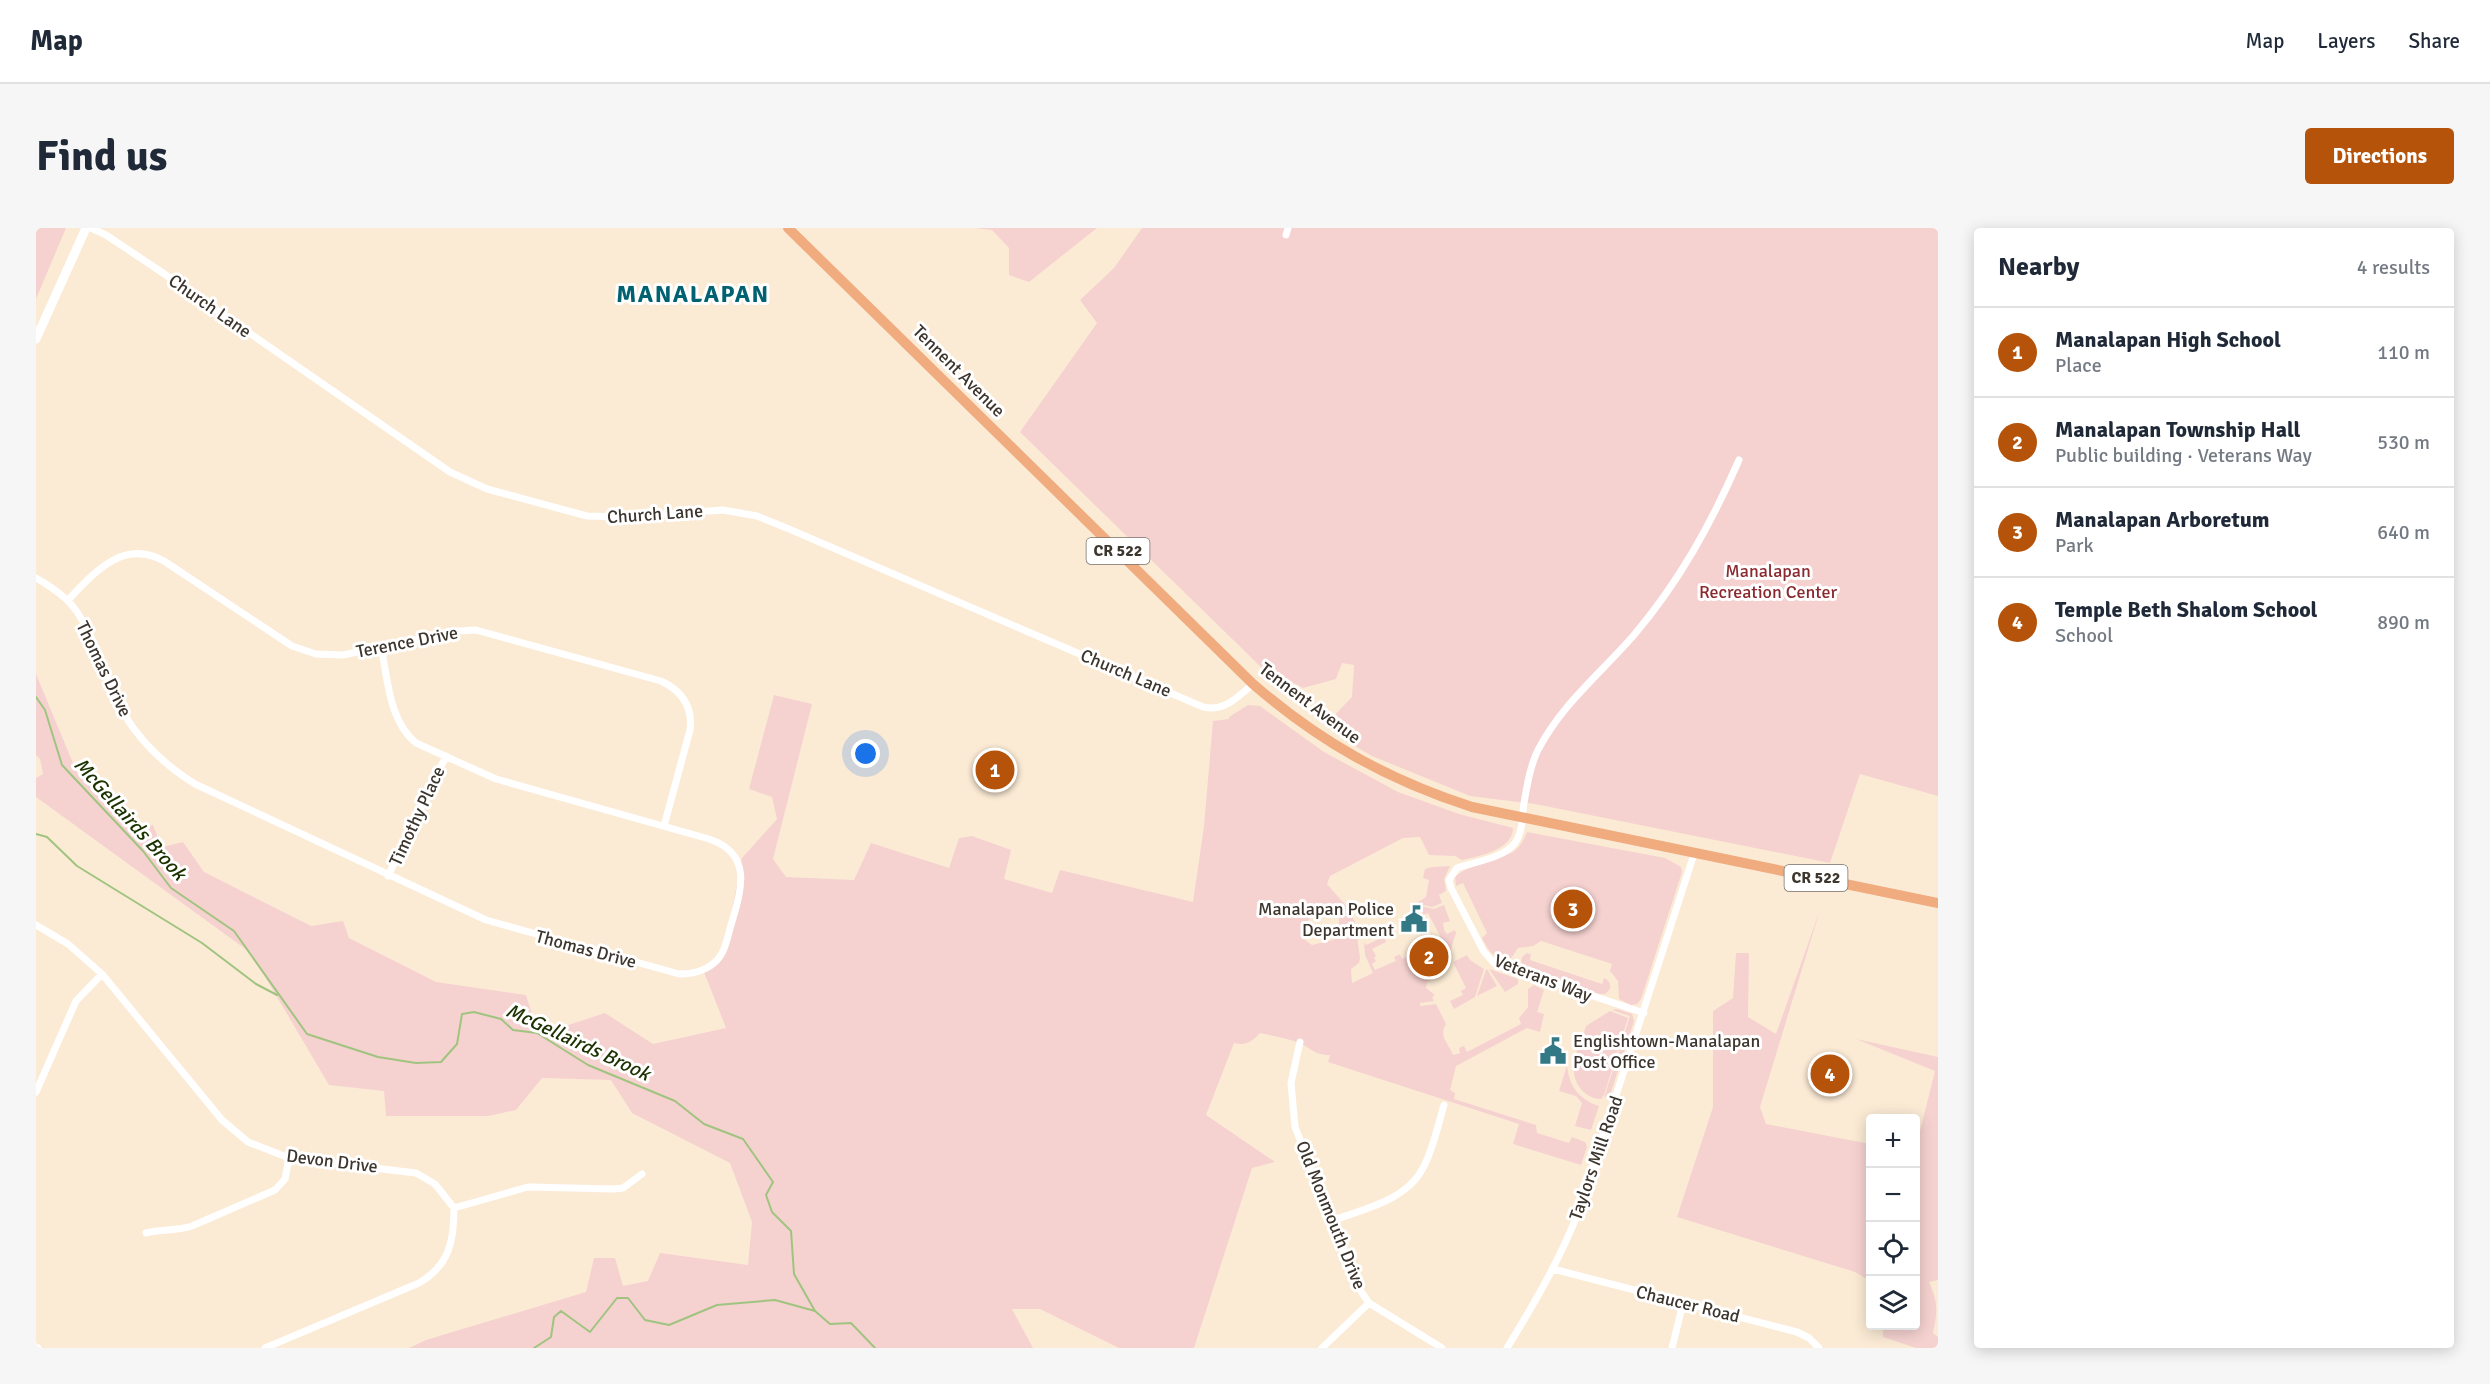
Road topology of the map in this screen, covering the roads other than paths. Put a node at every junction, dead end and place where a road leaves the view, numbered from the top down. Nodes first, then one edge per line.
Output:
1 (88, 228) edge
2 (788, 228) edge
3 (36, 339) edge
4 (1739, 460) dead end
5 (36, 578) edge
6 (68, 600) junction
7 (381, 648) junction
8 (1253, 684) junction
9 (446, 756) junction
10 (1522, 818) junction
11 (664, 826) junction
12 (1694, 854) junction
13 (388, 876) junction
14 (1938, 903) edge
15 (36, 925) edge
16 (102, 974) junction
17 (1644, 1013) junction
18 (1300, 1042) dead end
19 (36, 1092) edge
20 (1444, 1105) dead end
21 (289, 1158) junction
22 (642, 1174) dead end
23 (454, 1208) junction
24 (1331, 1221) junction
25 (146, 1233) dead end
26 (1553, 1269) junction
27 (1369, 1303) junction
28 (1683, 1303) junction
29 (265, 1348) edge
30 (1322, 1348) edge
31 (1442, 1348) edge
32 (1507, 1348) edge
33 (1672, 1348) edge
34 (1819, 1348) edge

1 - 3 street
1 - 8 street, Church Lane
2 - 8 main road, Tennent Avenue / CR 522
4 - 10 street
5 - 6 street, Thomas Drive
6 - 7 street, Terence Drive
6 - 13 street, Thomas Drive
7 - 9 street, Thomas Drive
7 - 11 street, Terence Drive
8 - 10 main road, Tennent Avenue / CR 522
9 - 11 street, Thomas Drive
9 - 13 street, Timothy Place
10 - 12 main road, Tennent Avenue / CR 522
10 - 17 street, Veterans Way
11 - 13 street, Thomas Drive
12 - 14 main road, Tennent Avenue / CR 522
12 - 17 street, Taylors Mill Road
15 - 16 street, Devon Drive
16 - 19 street
16 - 21 street, Devon Drive
17 - 26 street, Taylors Mill Road
18 - 24 street, Old Monmouth Drive
20 - 24 street
21 - 23 street, Devon Drive
21 - 25 street
22 - 23 street
23 - 29 street
24 - 27 street, Old Monmouth Drive
26 - 28 street, Chaucer Road
26 - 32 street, Taylors Mill Road
27 - 30 street
27 - 31 street, Old Monmouth Drive
28 - 33 street
28 - 34 street, Chaucer Road

